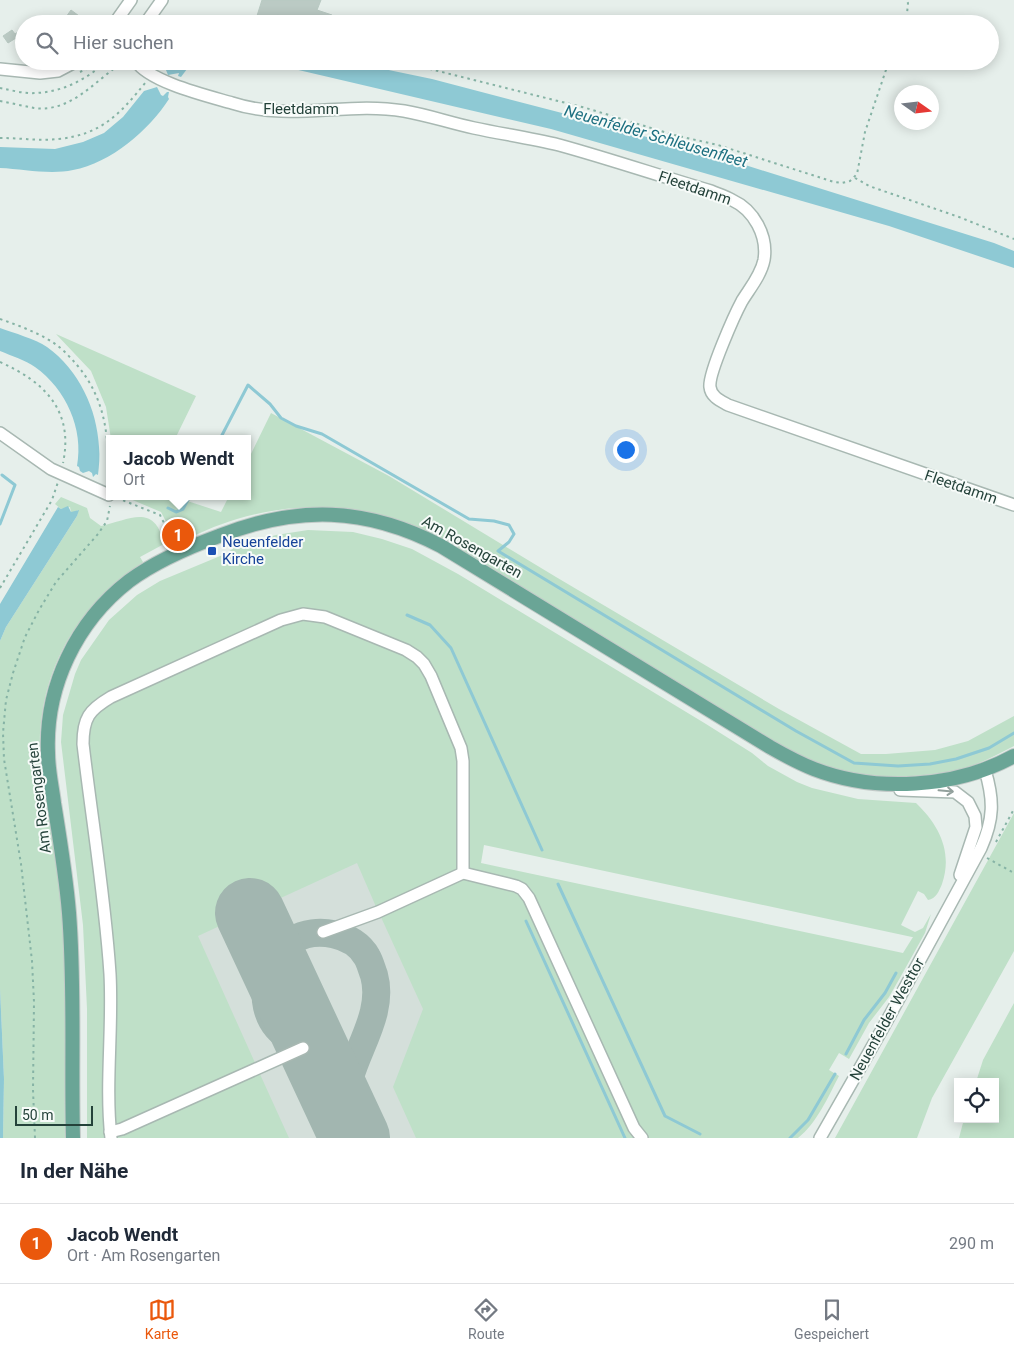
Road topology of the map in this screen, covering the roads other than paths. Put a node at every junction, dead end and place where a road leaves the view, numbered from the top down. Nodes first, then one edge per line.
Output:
1 (131, 0) edge
2 (162, 0) edge
3 (120, 15) edge
4 (151, 15) edge
5 (0, 69) edge
6 (58, 70) edge
7 (146, 70) edge
8 (0, 433) edge
9 (106, 494) edge
10 (1014, 505) edge
11 (1014, 756) edge
12 (985, 770) junction
13 (881, 783) junction
14 (463, 873) junction
15 (948, 907) junction
16 (323, 932) dead end
17 (303, 1048) dead end
18 (111, 1135) edge
19 (821, 1137) edge
20 (73, 1138) edge
21 (642, 1138) edge
22 (813, 1138) edge

1 - 3 street
2 - 4 street
5 - 6 street
7 - 10 street, Fleetdamm
8 - 9 street
11 - 12 main road, Am Rosengarten
12 - 13 main road, Am Rosengarten
12 - 15 street, Neuenfelder Westtor
13 -> 15 street, Neuenfelder Westtor
13 - 20 main road, Am Rosengarten
14 - 16 street
14 - 18 street
14 - 21 street
15 - 19 street, Neuenfelder Westtor
17 - 18 street
19 - 22 street, Neuenfelder Westtor

